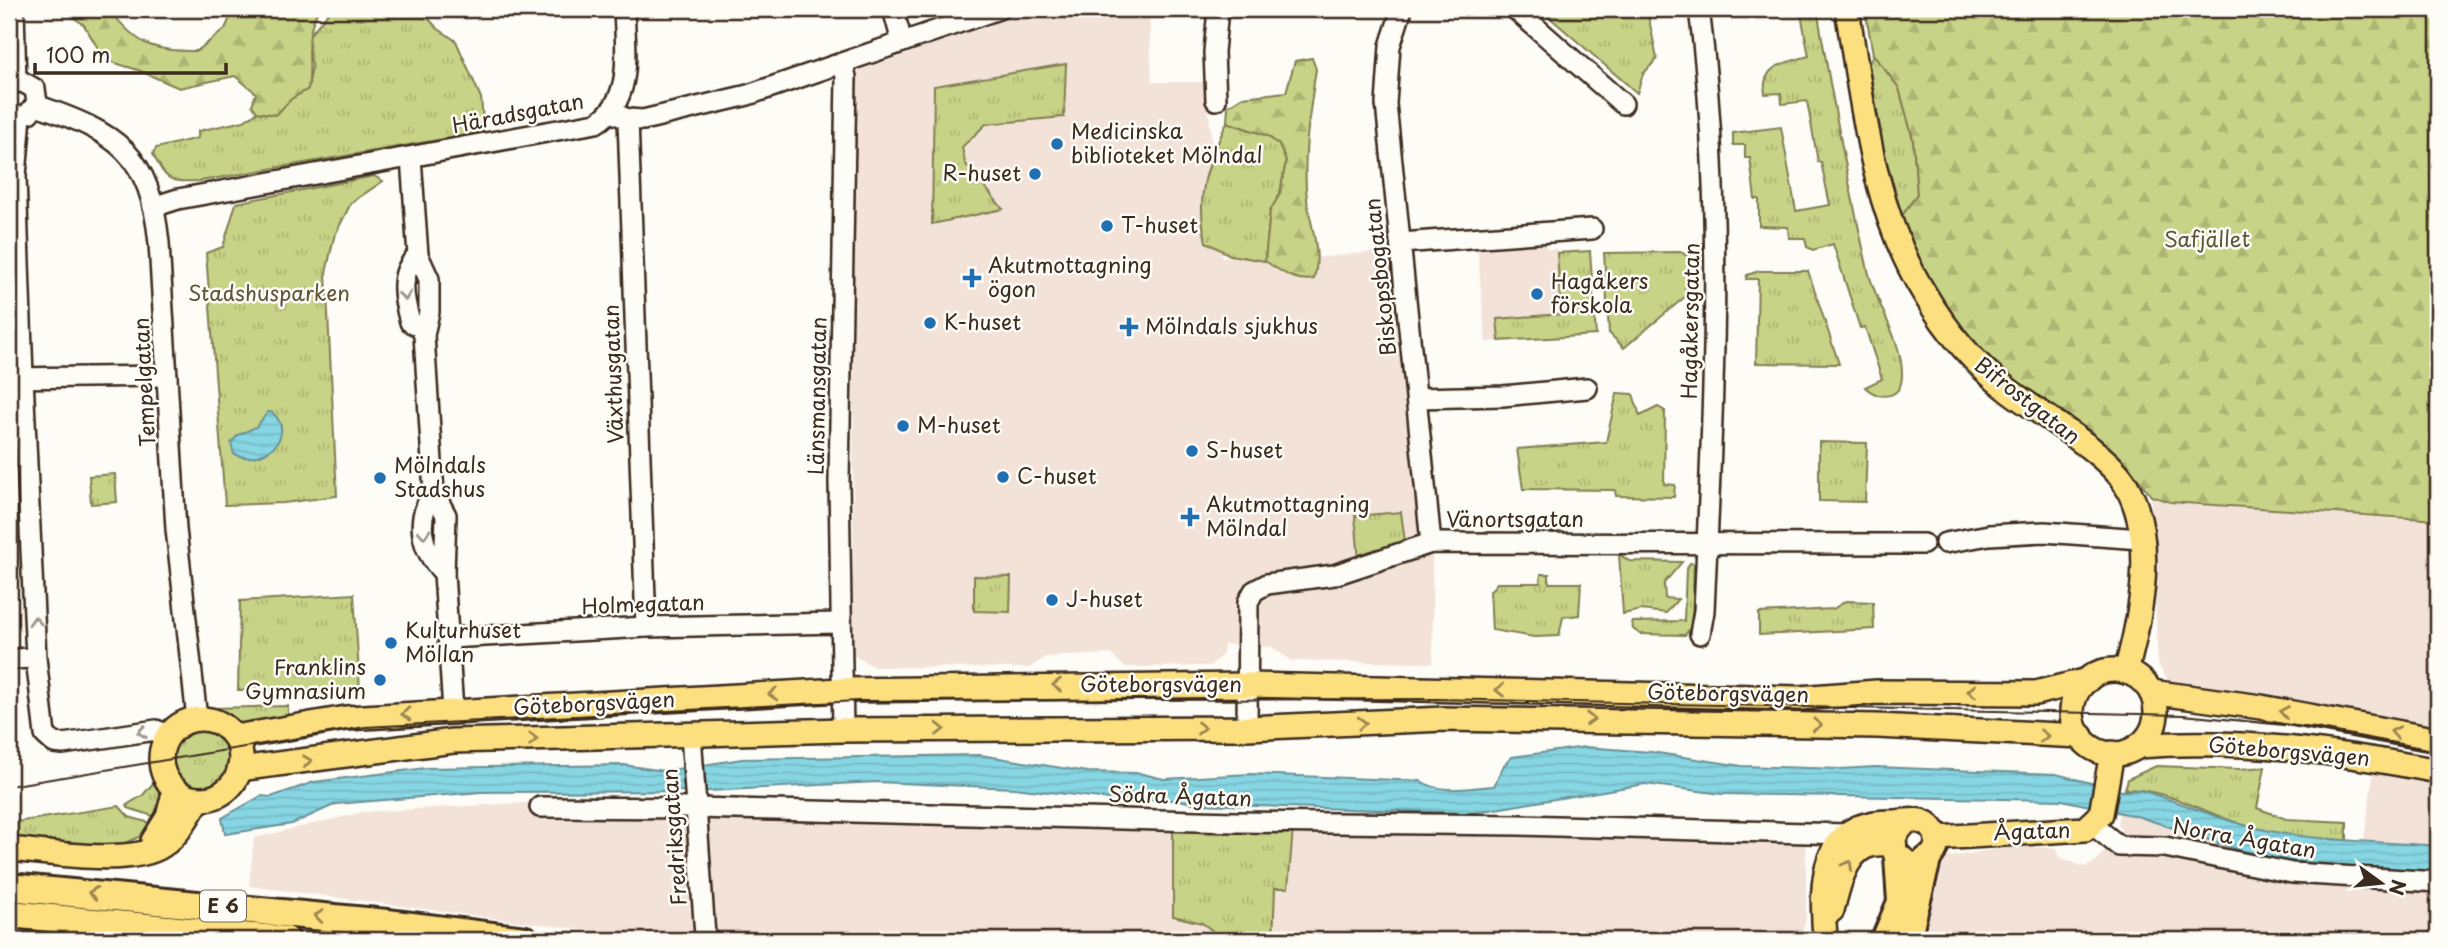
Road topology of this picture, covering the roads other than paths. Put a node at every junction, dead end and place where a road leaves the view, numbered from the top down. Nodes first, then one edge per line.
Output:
1 (14, 9) edge
2 (624, 9) edge
3 (893, 9) edge
4 (999, 9) edge
5 (1218, 9) edge
6 (1402, 9) edge
7 (1515, 9) edge
8 (1699, 9) edge
9 (1847, 9) edge
10 (902, 42) junction
11 (843, 64) junction
12 (12, 83) edge
13 (1216, 100) dead end
14 (1623, 104) dead end
15 (22, 111) edge
16 (619, 115) junction
17 (411, 158) junction
18 (153, 207) junction
19 (1592, 229) dead end
20 (1401, 243) junction
21 (167, 376) junction
22 (16, 378) edge
23 (1587, 388) dead end
24 (1417, 398) junction
25 (2141, 539) junction
26 (1431, 543) junction
27 (1945, 543) dead end
28 (1707, 544) junction
29 (1923, 544) dead end
30 (840, 622) junction
31 (646, 627) junction
32 (1700, 634) dead end
33 (449, 638) junction
34 (36, 658) junction
35 (9, 659) edge
36 (2126, 672) junction
37 (2088, 680) junction
38 (1248, 685) junction
39 (841, 690) junction
40 (2151, 692) junction
41 (453, 711) junction
42 (197, 719) junction
43 (1247, 728) junction
44 (843, 730) junction
45 (691, 734) junction
46 (169, 735) junction
47 (2081, 736) junction
48 (235, 737) junction
49 (2438, 740) edge
50 (2138, 746) junction
51 (2112, 754) junction
52 (239, 769) junction
53 (2438, 771) edge
54 (175, 789) junction
55 (200, 799) junction
56 (696, 803) junction
57 (540, 807) dead end
58 (2097, 819) junction
59 (1905, 822) junction
60 (1847, 834) junction
61 (1818, 835) junction
62 (9, 849) edge
63 (148, 849) junction
64 (1932, 849) junction
65 (1896, 851) junction
66 (1829, 857) junction
67 (9, 876) edge
68 (2438, 882) edge
69 (9, 887) edge
70 (58, 890) junction
71 (1827, 912) junction
72 (9, 914) edge
73 (705, 936) dead end
74 (1825, 939) edge
75 (286, 940) edge
76 (525, 940) edge
77 (1885, 940) edge
78 (1903, 940) edge

1 - 12 street
2 - 16 street
3 - 10 street
4 - 10 street, Häradsgatan
5 - 13 street
6 - 20 street, Biskopsbogatan
7 - 14 street
8 - 28 street, Hagåkersgatan
9 - 25 main road, Bifrostgatan
10 - 11 street, Häradsgatan
11 - 16 street, Häradsgatan
11 - 30 street, Länsmansgatan
12 - 15 street
15 - 18 street, Tempelgatan
15 - 22 street
16 - 17 street, Häradsgatan
16 - 31 street, Växthusgatan
17 - 18 street, Häradsgatan
17 - 33 street
18 - 21 street, Tempelgatan
19 - 20 street
20 - 24 street, Biskopsbogatan
21 - 22 street
21 - 42 street, Tempelgatan
34 -> 22 street
23 - 24 street
24 - 26 street, Biskopsbogatan
25 - 27 street
25 - 36 main road, Bifrostgatan
26 - 28 street, Vänortsgatan
26 - 38 street, Vänortsgatan
28 - 29 street, Vänortsgatan
28 - 32 street, Hagåkersgatan
30 - 31 street, Holmegatan
30 - 39 street, Länsmansgatan
31 - 33 street, Holmegatan
33 - 41 street
34 - 35 street
46 -> 34 street
36 - 37 main road, Göteborgsvägen
36 - 40 main road
37 -> 38 main road, Göteborgsvägen
37 - 47 main road
38 -> 39 main road, Göteborgsvägen
38 - 43 street, Vänortsgatan
39 -> 41 main road, Göteborgsvägen
39 - 44 street, Länsmansgatan
49 -> 40 main road, Göteborgsvägen
40 - 50 main road
41 -> 48 main road, Göteborgsvägen
42 - 46 main road
42 - 48 main road
44 -> 43 main road, Göteborgsvägen
43 -> 47 main road, Göteborgsvägen
44 - 45 main road, Göteborgsvägen
52 -> 45 main road, Göteborgsvägen
45 - 56 street, Fredriksgatan
46 - 54 main road
47 - 51 main road, Göteborgsvägen
48 - 52 main road
50 - 51 main road, Göteborgsvägen
50 - 53 main road, Göteborgsvägen
51 - 58 main road, Ågatan
52 - 55 main road
54 - 55 main road
54 - 63 main road
55 - 63 main road
56 - 57 street, Södra Ågatan
56 - 61 street, Södra Ågatan
56 - 73 street, Fredriksgatan
58 - 64 main road, Ågatan
58 - 68 street, Norra Ågatan
59 - 60 main road
59 - 64 main road
59 - 65 main road
60 - 61 street, Södra Ågatan
60 - 66 main road
61 - 66 street
62 - 63 main road
64 - 65 main road, Ågatan
64 - 78 highway
71 -> 65 main road, Ågatan
65 - 77 highway
66 - 71 main road
67 - 70 highway
69 - 70 highway, E 6
76 -> 70 highway, E 6
71 - 74 main road
72 - 75 highway, E 6

